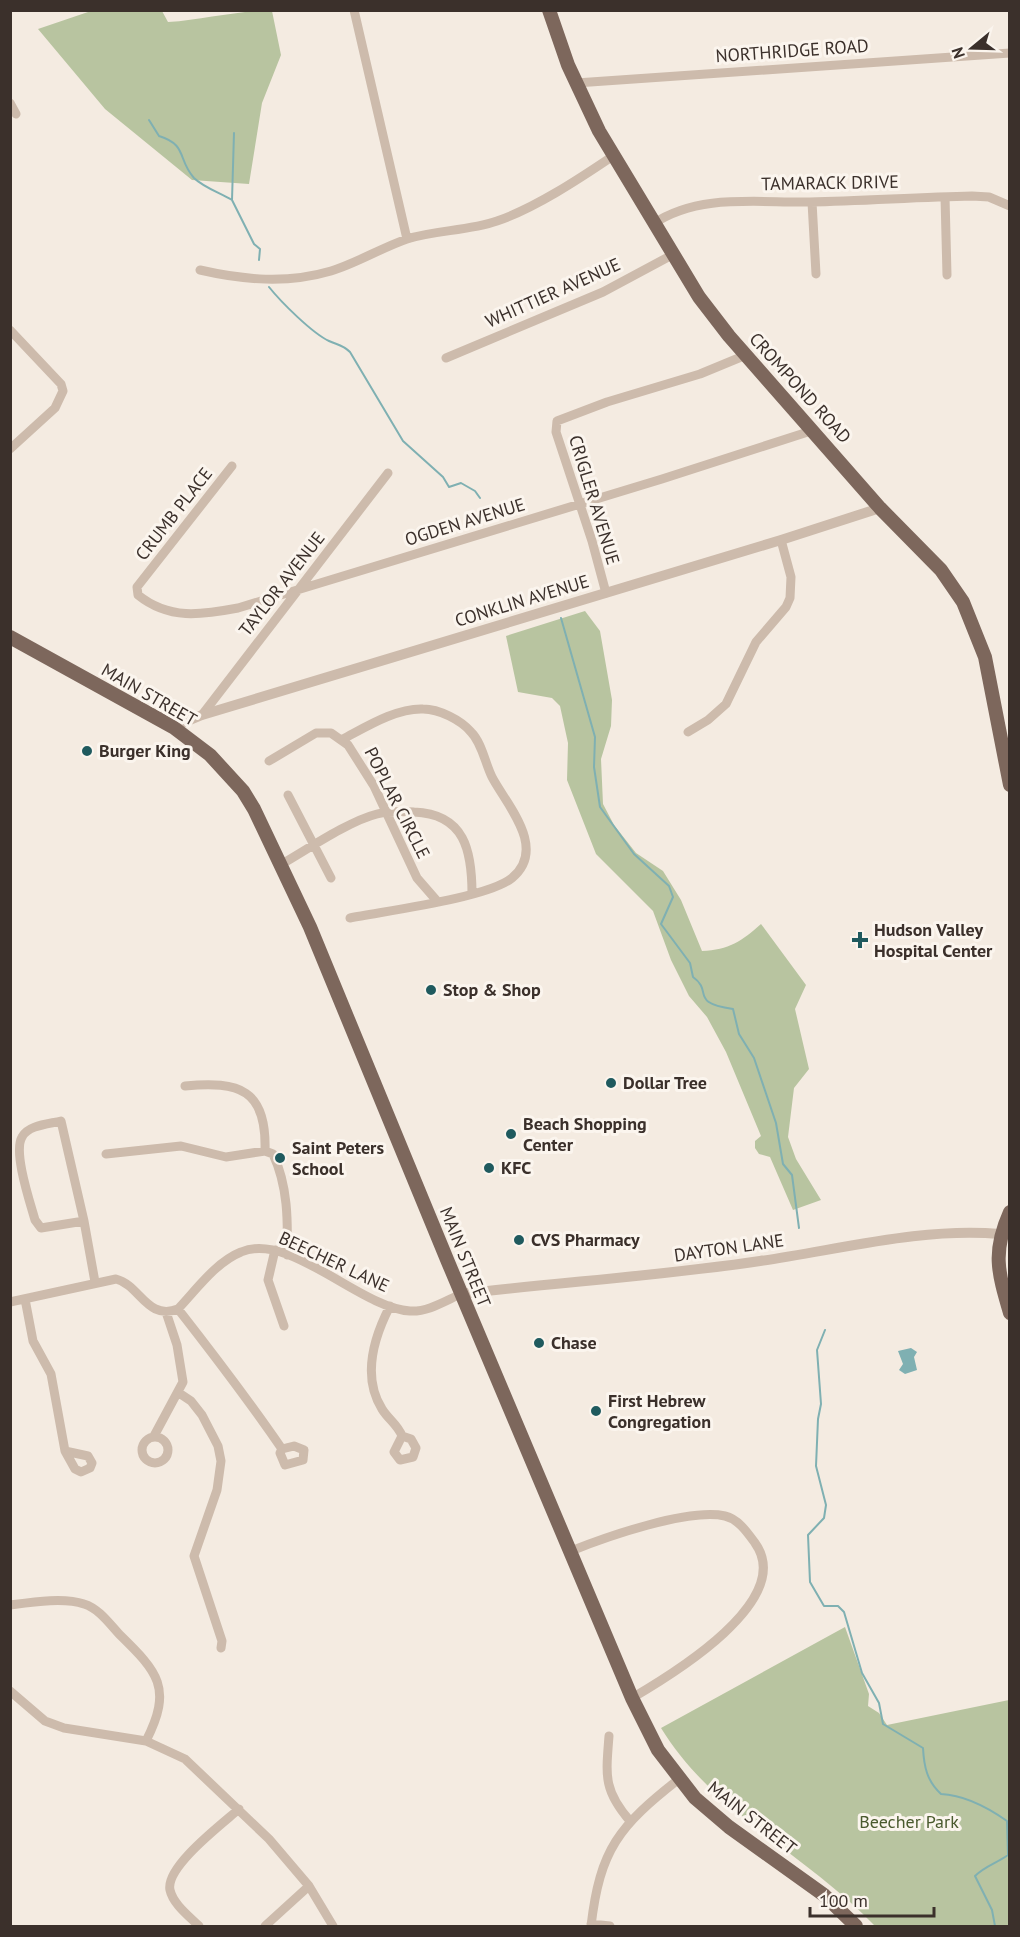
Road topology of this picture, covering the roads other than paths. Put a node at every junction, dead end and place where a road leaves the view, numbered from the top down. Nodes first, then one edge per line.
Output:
1 (354, 10) edge
2 (549, 10) edge
3 (1010, 53) edge
4 (576, 83) junction
5 (10, 103) edge
6 (15, 114) dead end
7 (613, 156) junction
8 (945, 196) junction
9 (812, 202) junction
10 (1010, 206) edge
11 (653, 224) junction
12 (407, 239) junction
13 (672, 255) junction
14 (200, 270) dead end
15 (816, 274) dead end
16 (946, 275) dead end
17 (10, 330) edge
18 (746, 355) junction
19 (447, 358) dead end
20 (814, 430) junction
21 (10, 449) edge
22 (232, 466) dead end
23 (388, 473) dead end
24 (579, 504) junction
25 (880, 507) junction
26 (781, 540) junction
27 (141, 582) joint
28 (298, 591) junction
29 (606, 593) junction
30 (10, 637) edge
31 (202, 715) junction
32 (173, 727) junction
33 (688, 732) dead end
34 (343, 739) junction
35 (269, 761) dead end
36 (1007, 763) edge
37 (1010, 785) edge
38 (288, 795) dead end
39 (385, 813) junction
40 (315, 845) junction
41 (282, 864) junction
42 (331, 878) dead end
43 (472, 894) junction
44 (437, 901) junction
45 (350, 918) dead end
46 (185, 1086) dead end
47 (265, 1152) junction
48 (106, 1154) dead end
49 (1010, 1212) edge
50 (84, 1221) junction
51 (1000, 1234) junction
52 (275, 1250) junction
53 (287, 1255) junction
54 (95, 1282) junction
55 (461, 1294) junction
56 (25, 1299) junction
57 (10, 1302) edge
58 (390, 1306) junction
59 (178, 1310) junction
60 (166, 1312) junction
61 (1010, 1313) edge
62 (285, 1326) dead end
63 (179, 1393) junction
64 (154, 1436) dead end
65 (402, 1436) dead end
66 (282, 1449) dead end
67 (65, 1451) dead end
68 (570, 1551) junction
69 (10, 1605) edge
70 (221, 1648) dead end
71 (10, 1691) edge
72 (633, 1698) junction
73 (609, 1736) dead end
74 (146, 1741) junction
75 (679, 1779) junction
76 (239, 1809) junction
77 (630, 1821) junction
78 (309, 1886) junction
79 (591, 1925) edge
80 (199, 1926) edge
81 (265, 1926) edge
82 (333, 1926) edge
83 (610, 1926) edge
84 (856, 1926) edge

1 - 12 street
2 - 4 main road, CROMPOND ROAD
3 - 4 street, NORTHRIDGE ROAD
4 - 7 main road, CROMPOND ROAD
5 - 6 street
7 - 11 main road, CROMPOND ROAD
7 - 12 street
8 - 9 street, TAMARACK DRIVE
8 - 10 street, TAMARACK DRIVE
8 - 16 street
9 - 11 street, TAMARACK DRIVE
9 - 15 street
11 - 13 main road, CROMPOND ROAD
12 - 14 street
13 - 18 main road, CROMPOND ROAD
13 - 19 street, WHITTIER AVENUE
17 - 21 street
18 - 20 main road, CROMPOND ROAD
18 - 24 street, CRIGLER AVENUE
20 - 24 street, OGDEN AVENUE
20 - 25 main road, CROMPOND ROAD
22 - 27 street, CRUMB PLACE
23 - 28 street, TAYLOR AVENUE
24 - 28 street, OGDEN AVENUE
24 - 29 street, CRIGLER AVENUE
25 - 26 street, CONKLIN AVENUE
25 - 36 main road, CROMPOND ROAD
26 - 29 street, CONKLIN AVENUE
26 - 33 street
27 - 28 street, OGDEN AVENUE
28 - 31 street, TAYLOR AVENUE
29 - 31 street, CONKLIN AVENUE
30 - 32 main road, MAIN STREET
31 - 32 street, CONKLIN AVENUE
32 - 41 main road, MAIN STREET
34 - 35 street
34 - 39 street, POPLAR CIRCLE
34 - 43 street, POPLAR CIRCLE
36 - 37 main road, CROMPOND ROAD
38 - 40 street
39 - 40 street
39 - 43 street
39 - 44 street, POPLAR CIRCLE
40 - 41 street
40 - 42 street
41 - 55 main road, MAIN STREET
43 - 44 street, POPLAR CIRCLE
44 - 45 street, POPLAR CIRCLE
46 - 47 street
47 - 48 street
47 - 53 street
49 - 51 main road
50 - 50 street
50 - 54 street
51 - 55 street, DAYTON LANE
51 - 61 main road
52 - 53 street, BEECHER LANE
52 - 59 street, BEECHER LANE
52 - 62 street
53 - 58 street, BEECHER LANE
54 - 56 street
54 - 60 street
55 - 58 street, BEECHER LANE
55 - 68 main road, MAIN STREET
56 - 57 street
56 - 67 street
58 - 65 street
59 - 60 street
59 - 66 street
60 - 63 street
63 - 64 street
63 - 70 street
68 - 72 main road, MAIN STREET
68 - 72 street
69 - 74 street
71 - 74 street
72 - 75 main road, MAIN STREET
73 - 77 street
74 - 76 street
75 - 77 street
75 - 84 main road, MAIN STREET
76 - 78 street
76 - 80 street
77 - 79 street
78 - 81 street
78 - 82 street
79 - 83 street

